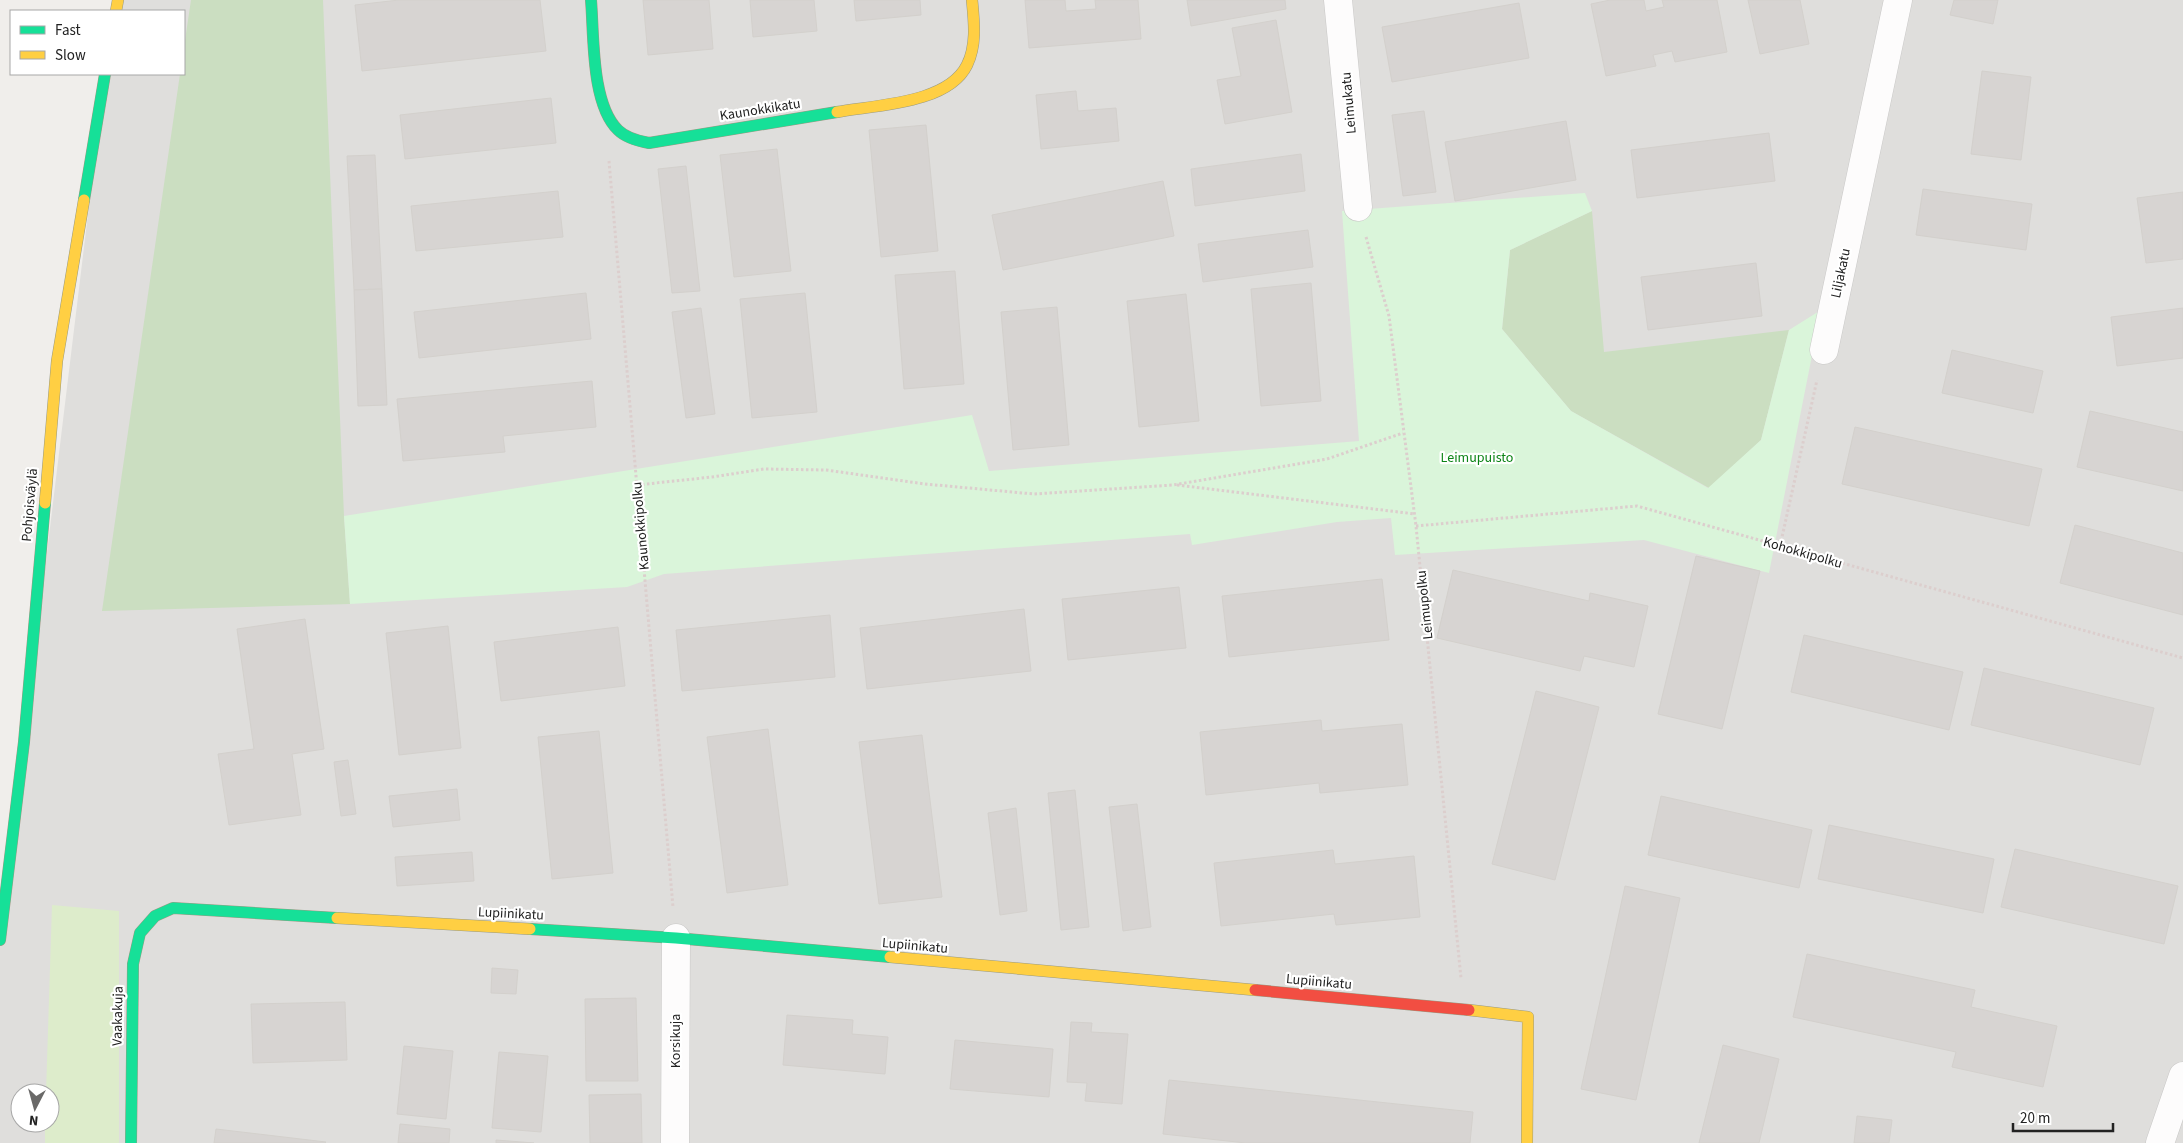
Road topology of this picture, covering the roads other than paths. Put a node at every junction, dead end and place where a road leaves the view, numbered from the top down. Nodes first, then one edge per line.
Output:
1 (591, 0) edge
2 (972, 0) edge
3 (1338, 0) edge
4 (1898, 0) edge
5 (105, 75) edge
6 (1358, 206) road end
7 (1824, 350) road end
8 (173, 908) joint
9 (676, 938) junction
10 (0, 940) edge
11 (2183, 1076) edge
12 (130, 1143) edge
13 (675, 1143) edge
14 (1527, 1143) edge
15 (2160, 1143) edge

1 - 2 street, Kaunokkikatu
3 - 6 street, Leimukatu
4 - 7 street, Liljakatu
5 - 10 street, Pohjoisväylä
8 - 9 street, Lupiinikatu
8 - 12 street, Vaakakuja
9 - 13 street, Korsikuja
9 - 14 street, Lupiinikatu
11 - 15 street

